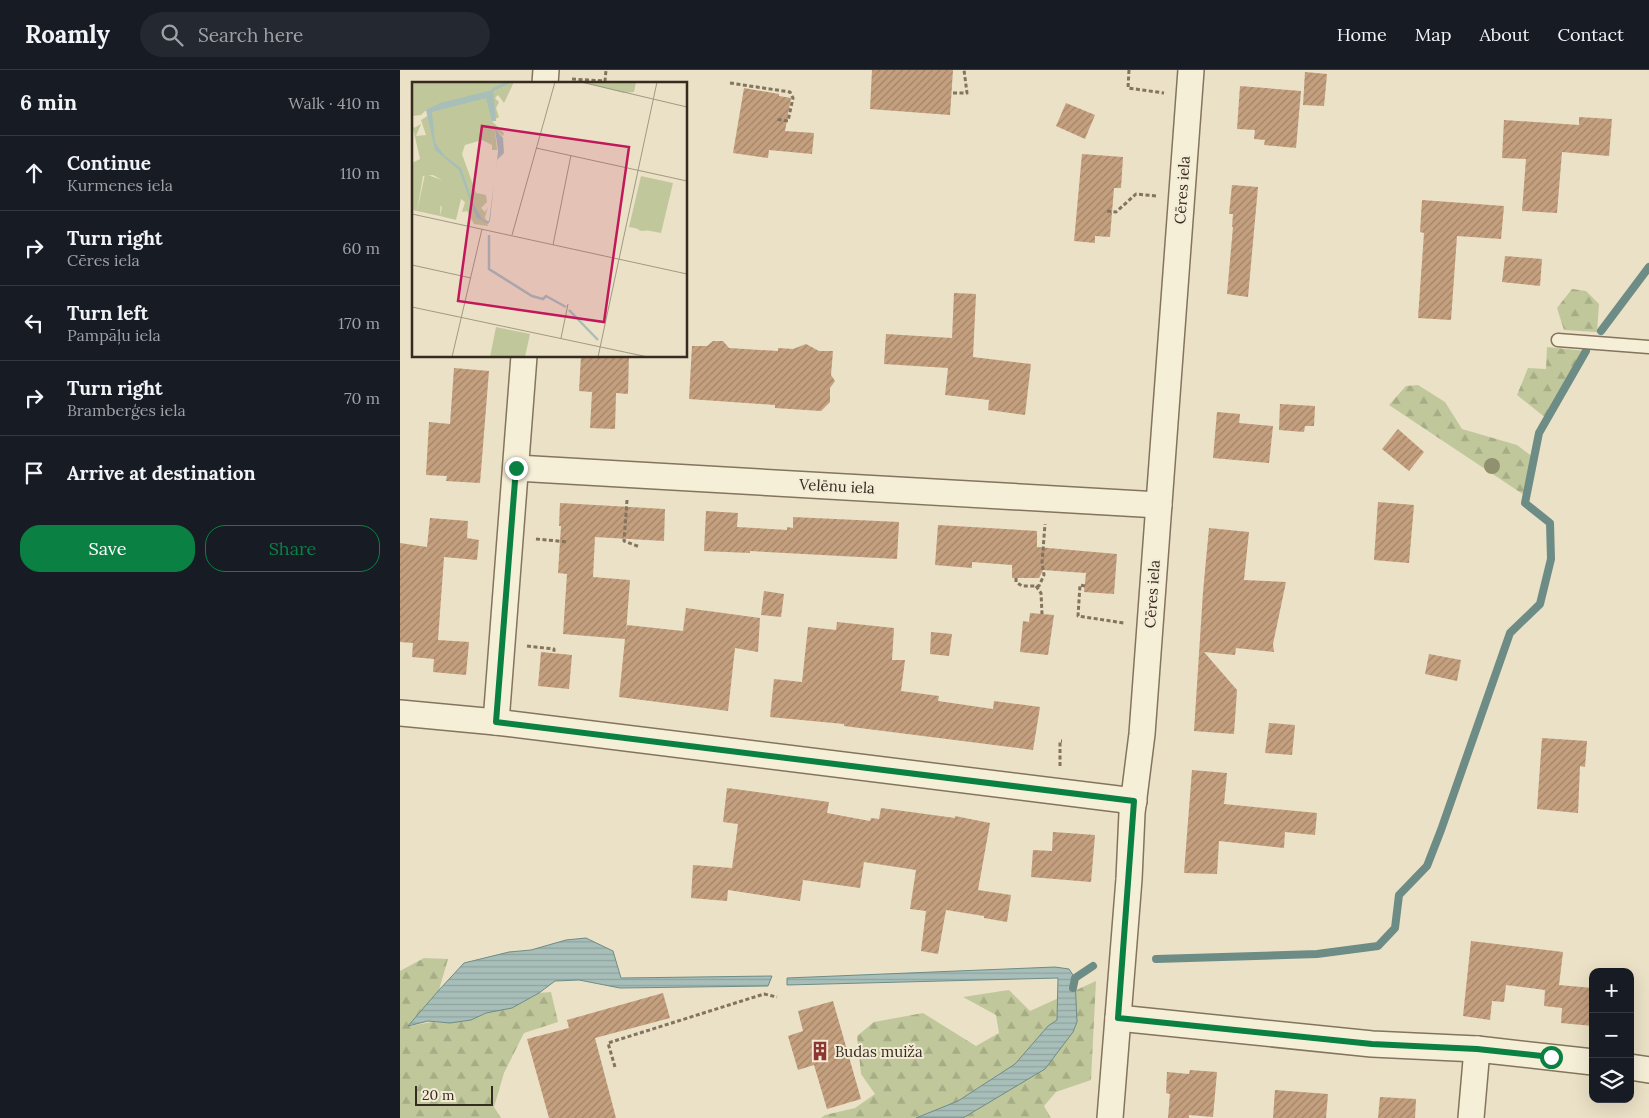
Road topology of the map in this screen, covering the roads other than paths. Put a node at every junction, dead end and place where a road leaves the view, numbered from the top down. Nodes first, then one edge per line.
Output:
1 (1191, 70) edge
2 (1558, 340) dead end
3 (1649, 347) edge
4 (524, 358) edge
5 (516, 468) junction
6 (1159, 505) junction
7 (400, 713) edge
8 (496, 722) junction
9 (1134, 801) junction
10 (1118, 1018) junction
11 (1477, 1049) junction
12 (1589, 1062) edge
13 (1634, 1068) edge
14 (1649, 1070) edge
15 (1110, 1118) edge
16 (1471, 1118) edge

1 - 6 street, Cēres iela
2 - 3 lane
4 - 5 street
5 - 6 street, Velēnu iela
5 - 8 street
6 - 9 street, Cēres iela
7 - 8 street
8 - 9 street
9 - 10 street, Cēres iela
10 - 11 street
10 - 15 street, Cēres iela
11 - 12 street
11 - 16 street
13 - 14 street

